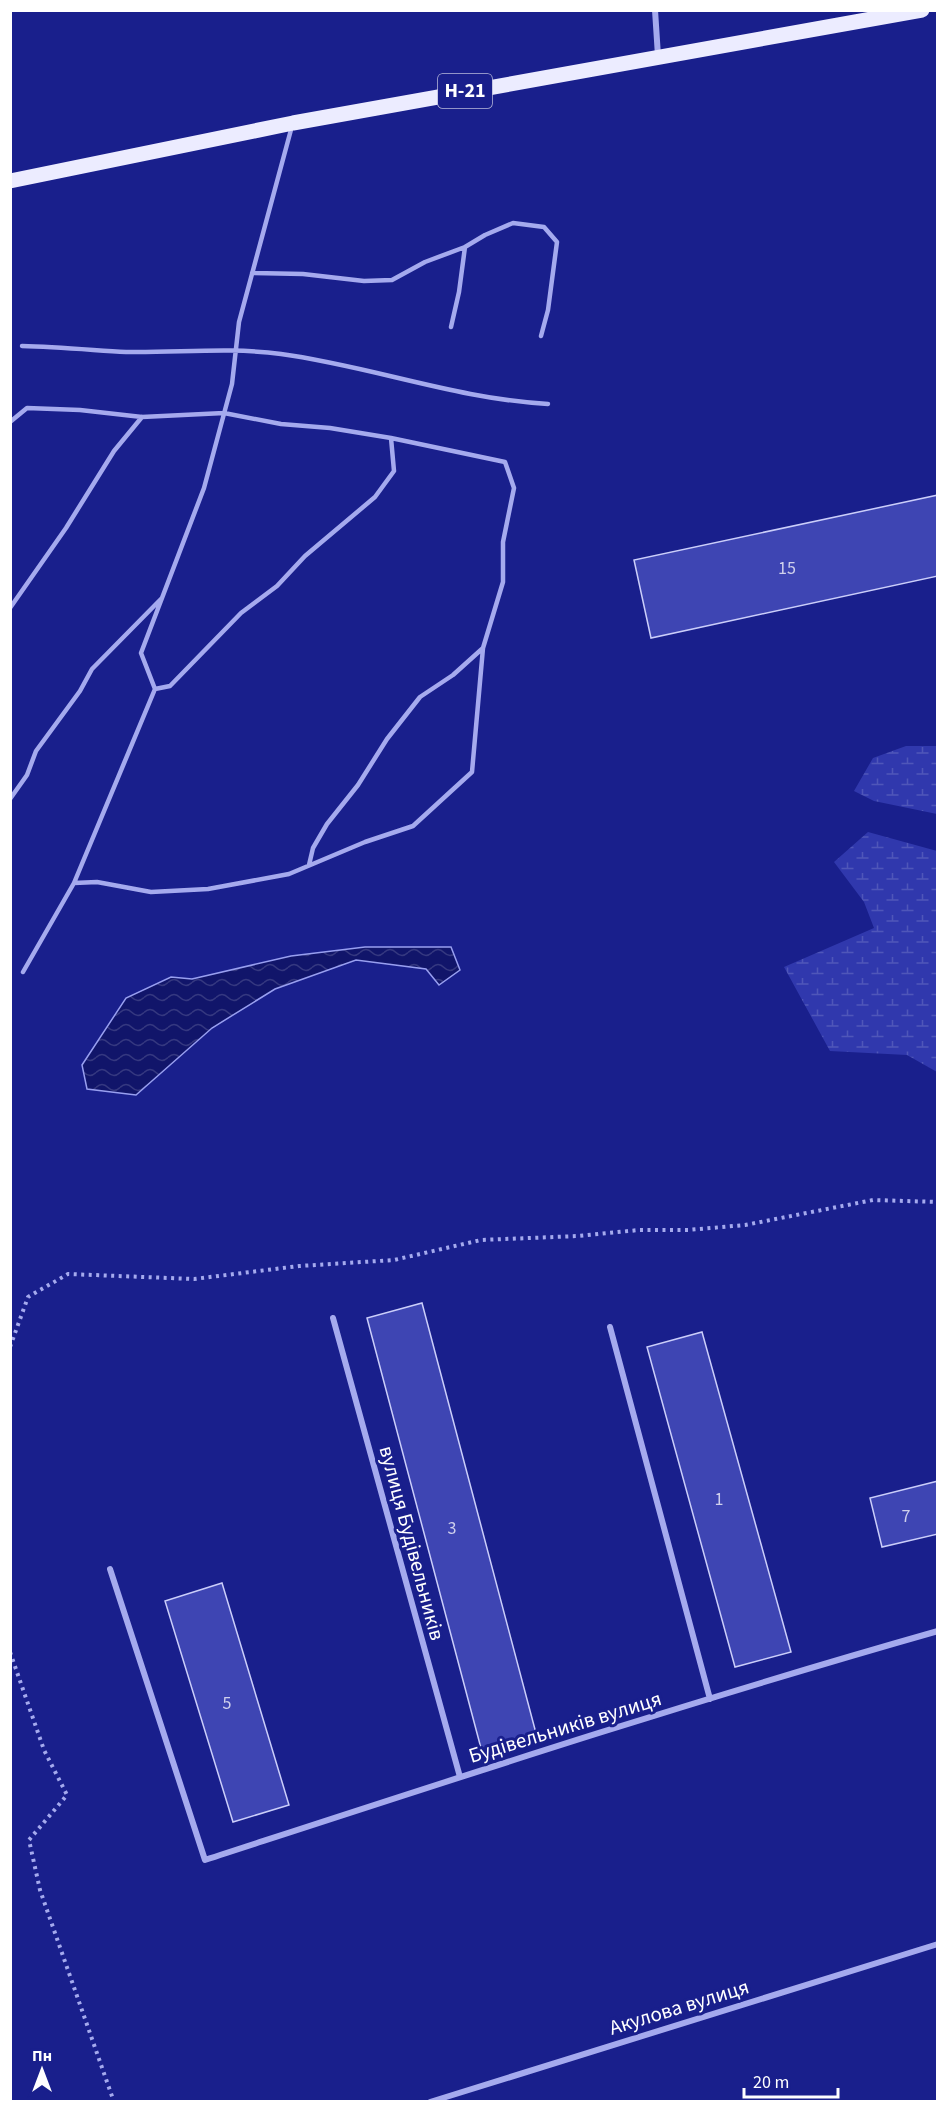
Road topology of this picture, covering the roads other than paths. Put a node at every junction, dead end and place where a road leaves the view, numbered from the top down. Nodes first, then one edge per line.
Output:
1 (654, 10) edge
2 (922, 10) edge
3 (658, 57) junction
4 (293, 123) junction
5 (10, 181) edge
6 (465, 247) junction
7 (252, 273) junction
8 (451, 327) dead end
9 (542, 336) dead end
10 (22, 346) dead end
11 (236, 350) junction
12 (548, 404) dead end
13 (224, 413) junction
14 (142, 417) junction
15 (10, 422) edge
16 (392, 438) junction
17 (162, 597) junction
18 (10, 608) edge
19 (483, 648) junction
20 (155, 689) junction
21 (10, 799) edge
22 (309, 865) junction
23 (74, 883) junction
24 (23, 972) dead end
25 (333, 1318) dead end
26 (610, 1327) dead end
27 (110, 1569) dead end
28 (938, 1631) edge
29 (710, 1699) junction
30 (460, 1777) junction
31 (938, 1944) edge
32 (430, 2102) edge

1 - 3 street
2 - 3 main road, Н-21
3 - 4 main road, Н-21
4 - 5 main road, Н-21
4 - 7 lane
6 - 7 lane
6 - 8 lane
6 - 9 lane
7 - 11 lane
10 - 11 lane
11 - 12 lane
11 - 13 lane
13 - 14 lane
13 - 16 lane
13 - 17 lane
14 - 15 lane
14 - 18 lane
16 - 19 lane
16 - 20 lane
17 - 20 lane
17 - 21 lane
19 - 22 lane
19 - 22 lane
20 - 23 lane
22 - 23 lane
23 - 24 lane
25 - 30 street, вулиця Будівельників
26 - 29 street
27 - 30 street, Будівельників вулиця
28 - 29 street, Будівельників вулиця
29 - 30 street, Будівельників вулиця
31 - 32 street, Акулова вулиця

